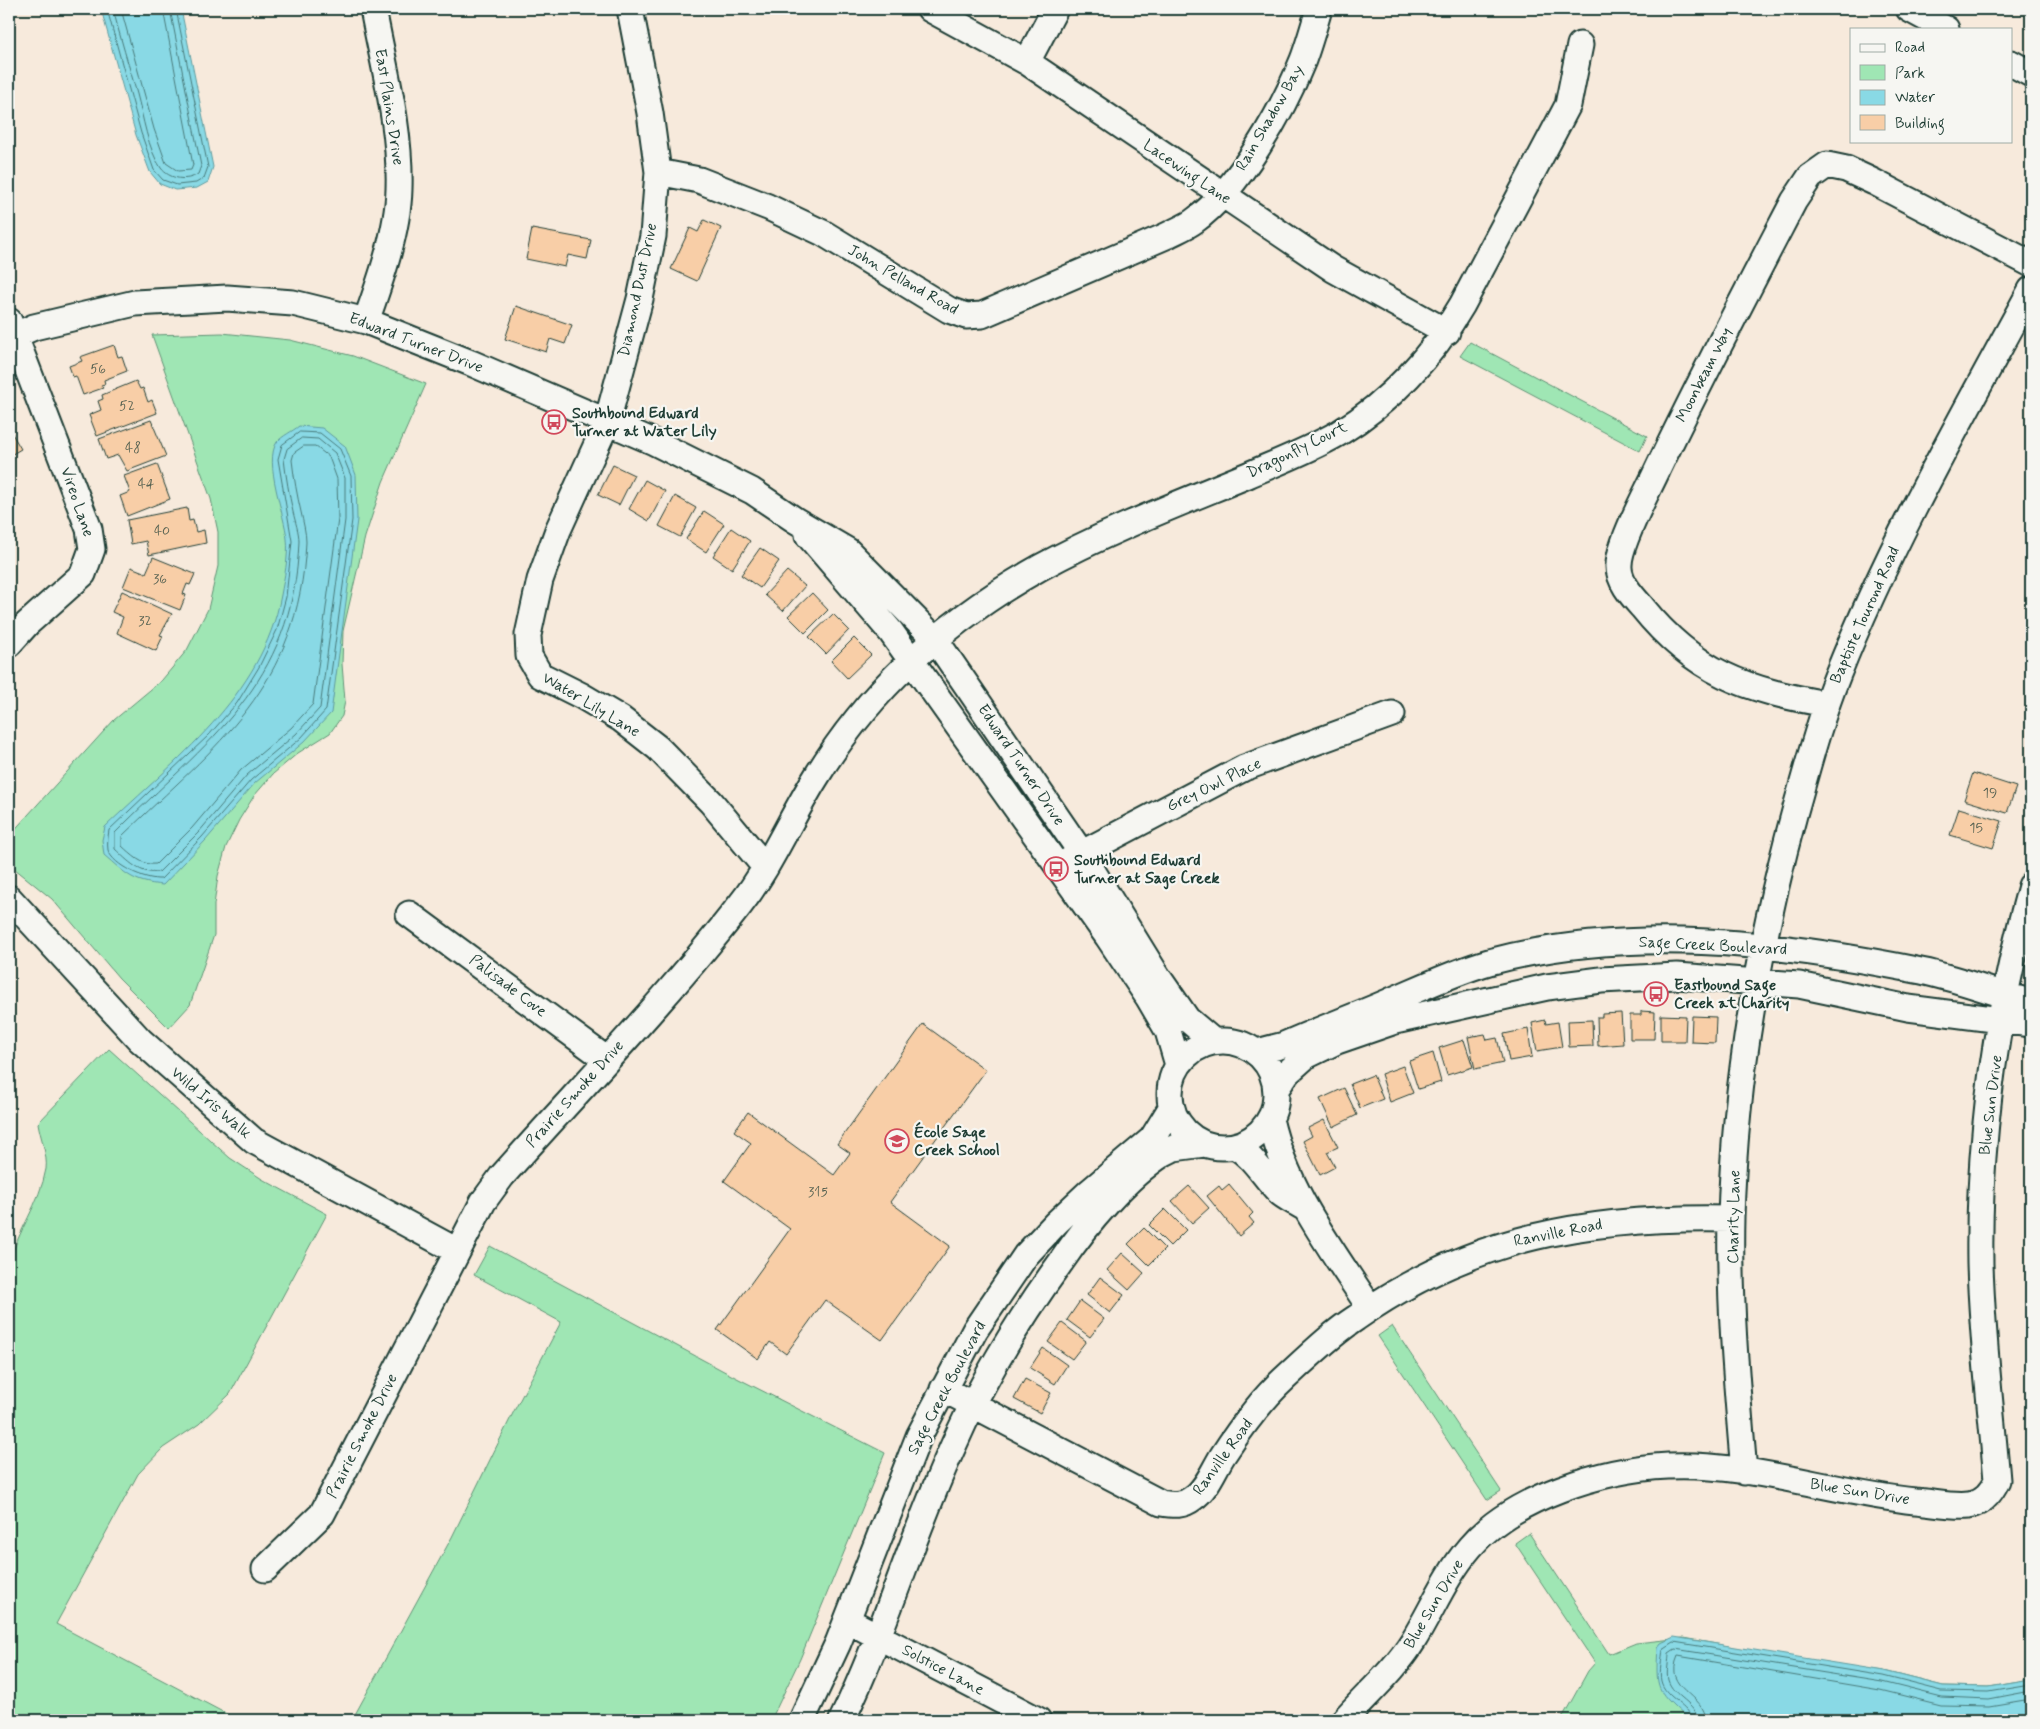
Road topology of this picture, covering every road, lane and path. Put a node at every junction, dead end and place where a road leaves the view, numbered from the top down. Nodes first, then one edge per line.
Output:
1 (373, 9) edge
2 (630, 9) edge
3 (930, 9) edge
4 (1056, 9) edge
5 (1319, 9) edge
6 (1909, 9) edge
7 (1944, 28) edge
8 (1580, 45) dead end
9 (1027, 62) junction
10 (2012, 64) edge
11 (2031, 74) edge
12 (658, 172) junction
13 (1222, 196) junction
14 (2031, 264) edge
15 (2031, 290) edge
16 (366, 321) junction
17 (11, 331) edge
18 (1447, 332) junction
19 (607, 422) junction
20 (9, 644) edge
21 (924, 648) junction
22 (1827, 704) junction
23 (1392, 714) dead end
24 (1076, 856) junction
25 (765, 867) junction
26 (2031, 886) edge
27 (9, 898) edge
28 (409, 914) dead end
29 (1760, 964) junction
30 (2031, 1002) edge
31 (2003, 1006) junction
32 (2031, 1024) edge
33 (1213, 1041) junction
34 (1257, 1052) junction
35 (606, 1059) junction
36 (1178, 1065) junction
37 (1276, 1089) junction
38 (1172, 1108) junction
39 (1270, 1119) junction
40 (1204, 1144) junction
41 (1234, 1146) junction
42 (1303, 1207) junction
43 (1731, 1219) junction
44 (457, 1251) junction
45 (1370, 1308) junction
46 (943, 1389) junction
47 (973, 1405) junction
48 (1744, 1472) junction
49 (265, 1569) dead end
50 (847, 1620) junction
51 (879, 1637) junction
52 (802, 1720) edge
53 (842, 1720) edge
54 (1038, 1720) edge
55 (1344, 1720) edge

1 - 16 street, East Plains Drive
2 - 12 street, Diamond Dust Drive
3 - 9 street, Lacewing Lane
4 - 9 street
5 - 13 street, Rain Shadow Bay
6 - 7 street
8 - 18 street, Dragonfly Court
9 - 13 street, Lacewing Lane
10 - 11 street
12 - 13 street, John Pelland Road
12 - 19 street, Diamond Dust Drive
13 - 18 street, Lacewing Lane
14 - 22 street, Moonbeam Way
15 - 22 street, Baptiste Tourond Road
16 - 17 street, Edward Turner Drive
16 - 19 street, Edward Turner Drive
17 - 20 street, Vireo Lane
18 - 21 street, Dragonfly Court
19 - 21 street, Edward Turner Drive
19 - 25 street, Water Lily Lane
21 - 24 street, Edward Turner Drive
21 - 25 street, Prairie Smoke Drive
21 - 36 street, Edward Turner Drive
22 - 29 street, Baptiste Tourond Road
23 - 24 street, Grey Owl Place
24 - 33 street, Edward Turner Drive
25 - 35 street, Prairie Smoke Drive
26 - 31 street
27 - 44 street, Wild Iris Walk
28 - 35 street, Palisade Cove
29 - 31 street, Sage Creek Boulevard
29 - 31 street, Sage Creek Boulevard
29 - 34 street, Sage Creek Boulevard
29 - 37 street, Sage Creek Boulevard
29 - 43 street, Charity Lane
30 - 31 street, Sage Creek Boulevard
31 - 32 street, Sage Creek Boulevard
31 - 48 street, Blue Sun Drive
33 - 34 street
33 - 36 street
34 - 37 street
35 - 44 street, Prairie Smoke Drive
36 - 38 street
37 - 39 street
38 - 40 street
38 - 46 street, Sage Creek Boulevard
39 - 41 street
39 - 42 street
40 - 41 street
40 - 47 street, Sage Creek Boulevard
41 - 42 street
42 - 45 street
43 - 45 street, Ranville Road
43 - 48 street, Charity Lane
44 - 49 street, Prairie Smoke Drive
45 - 47 street, Ranville Road
46 - 47 street, Ranville Road
46 - 50 street, Sage Creek Boulevard
47 - 51 street, Sage Creek Boulevard
48 - 55 street, Blue Sun Drive
50 - 51 street, Solstice Lane
50 - 52 street, Sage Creek Boulevard
51 - 53 street, Sage Creek Boulevard
51 - 54 street, Solstice Lane

